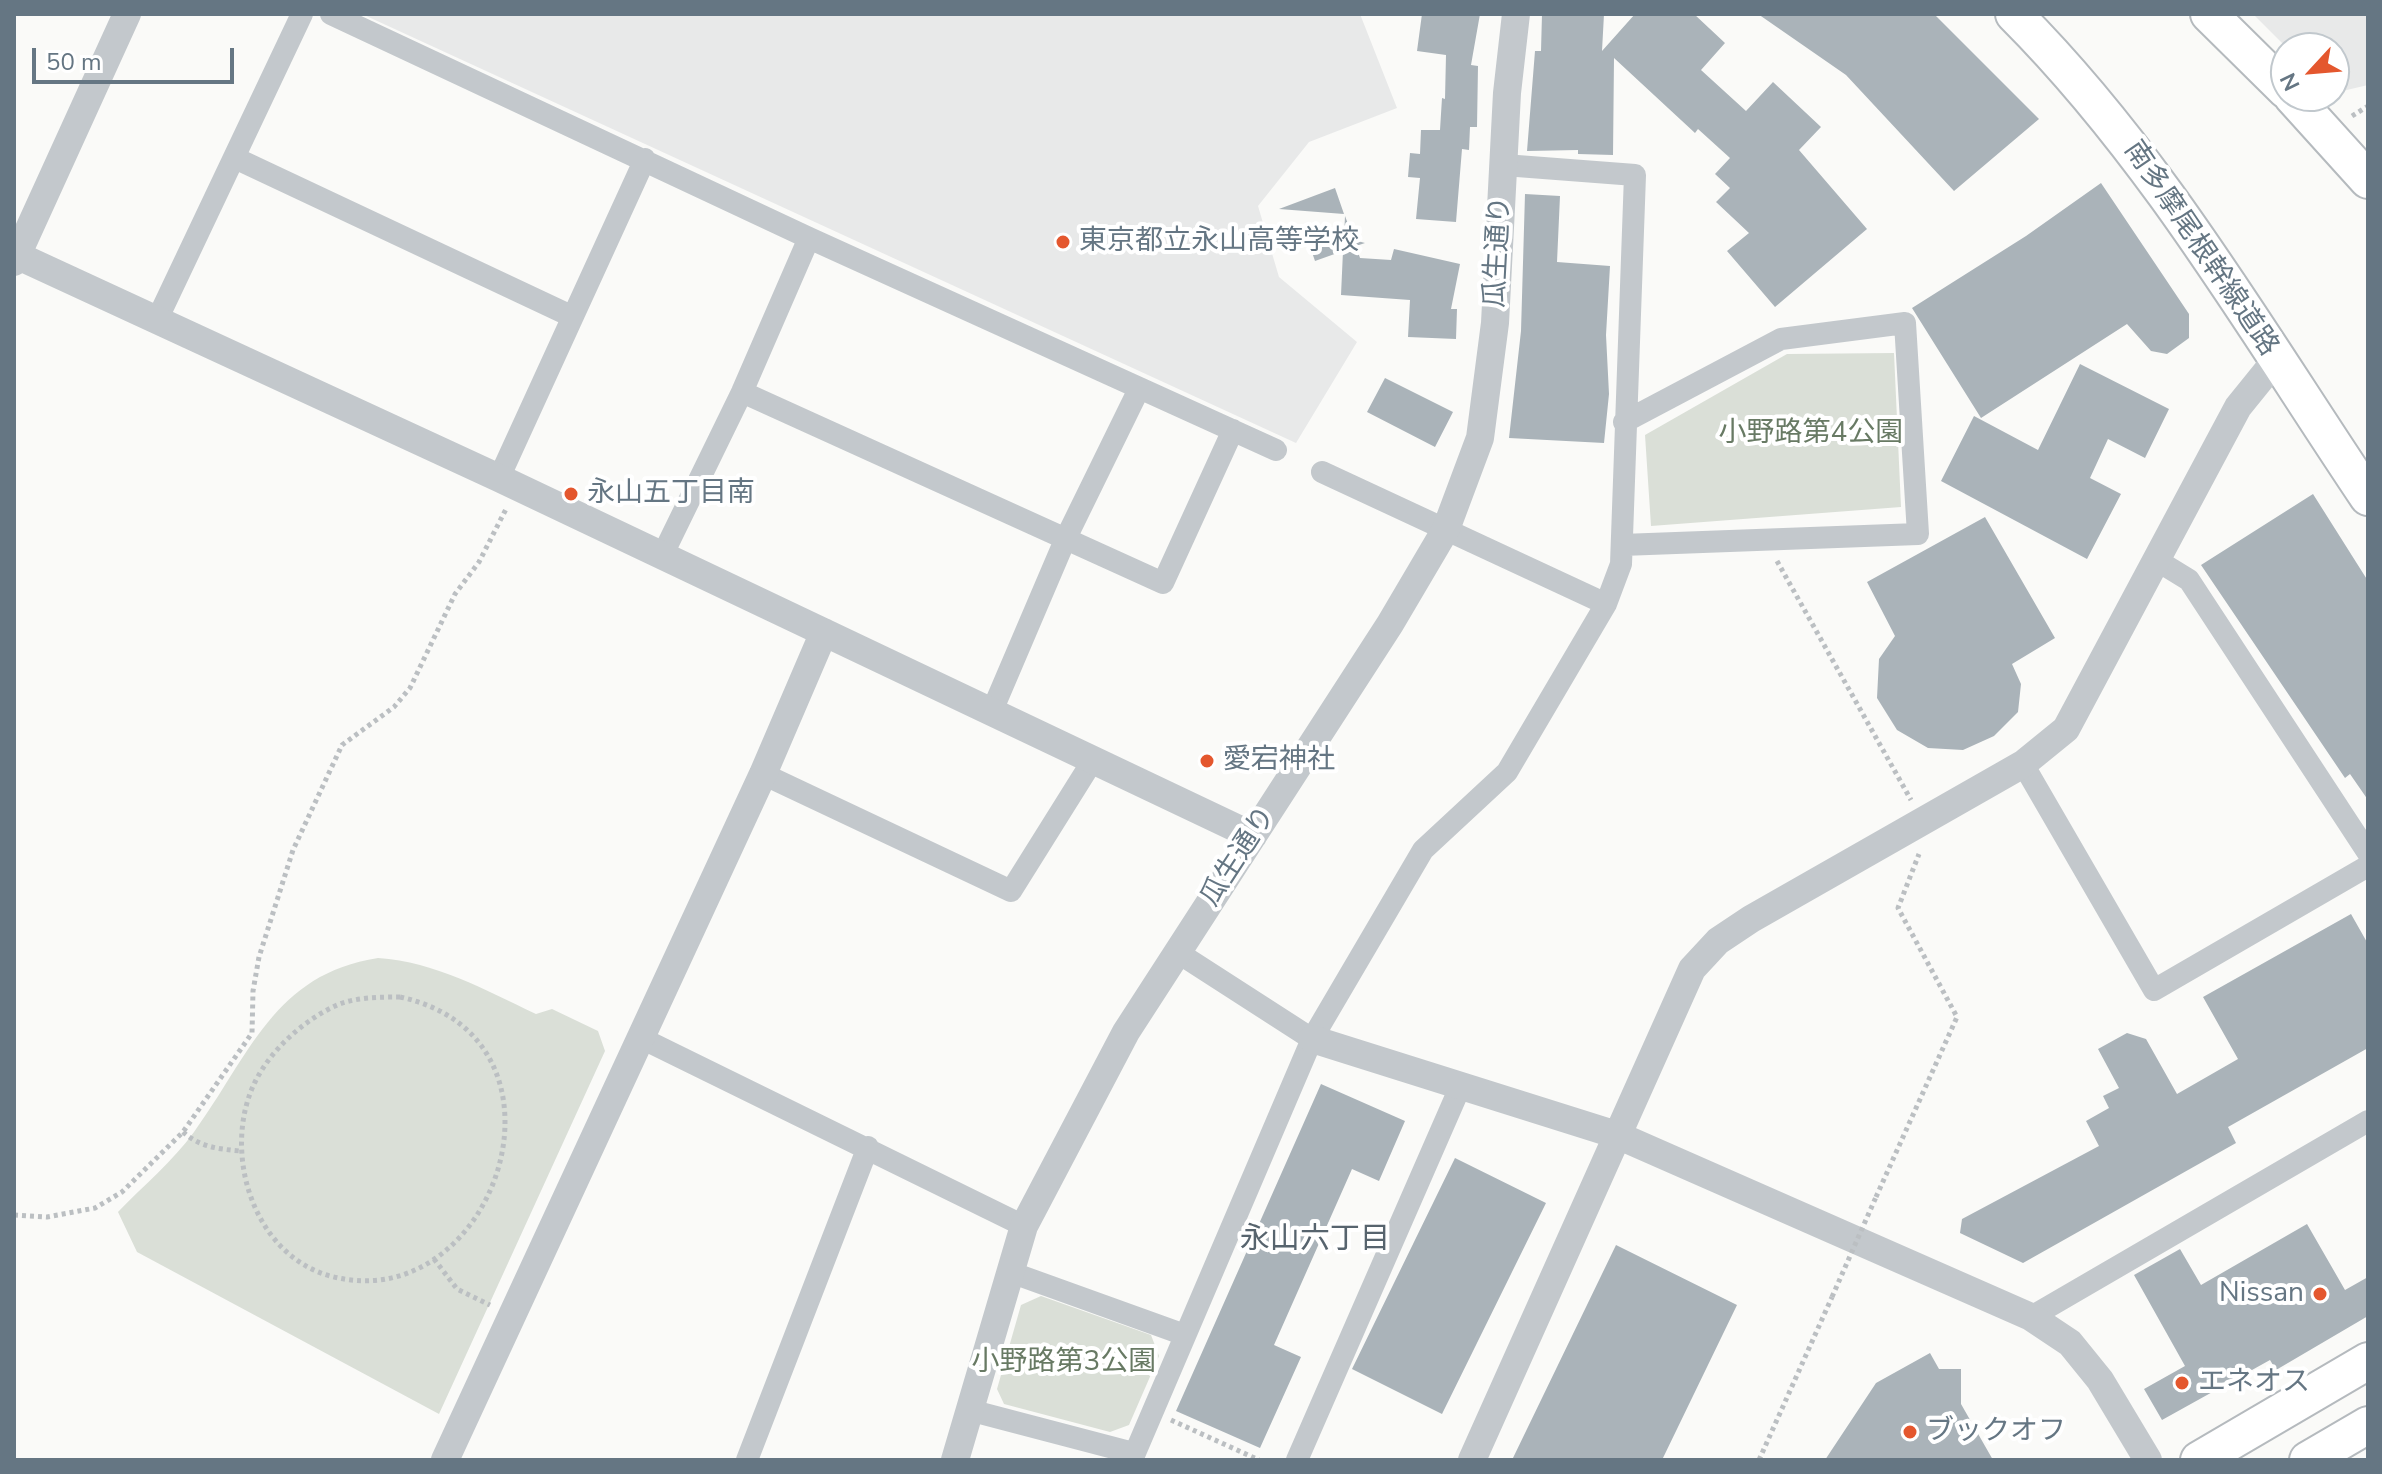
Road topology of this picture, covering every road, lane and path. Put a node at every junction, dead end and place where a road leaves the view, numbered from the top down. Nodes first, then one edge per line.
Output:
1 (127, 14) edge
2 (302, 14) edge
3 (331, 14) edge
4 (1516, 14) edge
5 (2014, 14) edge
6 (2209, 14) edge
7 (2270, 74) edge
8 (2368, 106) edge
9 (2306, 112) edge
10 (2349, 118) dead end
11 (235, 158) junction
12 (645, 159) junction
13 (1504, 165) junction
14 (2368, 180) edge
15 (809, 238) junction
16 (15, 257) edge
17 (571, 316) junction
18 (156, 322) junction
19 (2276, 360) junction
20 (1139, 389) junction
21 (742, 392) junction
22 (1624, 422) junction
23 (1233, 430) junction
24 (1276, 450) dead end
25 (1322, 472) dead end
26 (499, 478) junction
27 (2368, 497) edge
28 (506, 509) dead end
29 (1446, 529) junction
30 (1065, 540) junction
31 (1622, 545) junction
32 (662, 556) junction
33 (1775, 558) dead end
34 (2158, 561) junction
35 (1606, 604) junction
36 (824, 632) junction
37 (992, 711) junction
38 (1093, 760) junction
39 (2023, 764) junction
40 (763, 774) junction
41 (1922, 819) junction
42 (1253, 836) junction
43 (2368, 853) edge
44 (2368, 866) edge
45 (1177, 952) junction
46 (641, 1038) junction
47 (1312, 1039) junction
48 (1461, 1085) junction
49 (2368, 1121) edge
50 (183, 1132) junction
51 (1617, 1135) junction
52 (868, 1147) junction
53 (240, 1151) junction
54 (14, 1215) edge
55 (1024, 1226) junction
56 (434, 1259) junction
57 (1010, 1272) junction
58 (495, 1307) dead end
59 (2031, 1317) junction
60 (1185, 1335) junction
61 (2368, 1361) edge
62 (969, 1410) junction
63 (1152, 1411) junction
64 (2368, 1425) edge
65 (1132, 1456) edge
66 (445, 1460) edge
67 (747, 1460) edge
68 (955, 1460) edge
69 (1259, 1460) edge
70 (1297, 1460) edge
71 (1472, 1460) edge
72 (1759, 1460) edge
73 (2148, 1460) edge
74 (2199, 1460) edge
75 (2308, 1460) edge

1 - 16 street
2 - 11 street
3 - 12 street
4 - 13 street, 瓜生通り
5 - 19 main road, 南多摩尾根幹線道路
6 - 7 main road
8 - 10 path
9 - 14 main road
11 - 17 street
11 - 18 street
12 - 15 street
12 - 17 street
13 - 22 street
13 - 29 street, 瓜生通り
15 - 20 street
15 - 21 street
16 - 18 street
17 - 26 street
18 - 26 street
19 - 27 main road, 南多摩尾根幹線道路
19 - 34 street
20 - 23 street
20 - 30 street
21 - 30 street
21 - 32 street
22 - 31 street
22 - 31 street
23 - 24 street
23 - 30 street
25 - 29 street
26 - 32 street
28 - 50 path
29 - 35 street
29 - 42 street, 瓜生通り
30 - 37 street
31 - 35 street
32 - 36 street
33 - 41 path
34 - 39 street
34 - 43 street
35 - 47 street
36 - 37 street
36 - 40 street
37 - 38 street
38 - 40 street
38 - 42 street
39 - 41 street
39 - 44 street
40 - 46 street
41 - 51 street
41 - 72 path, bridge
42 - 45 street, 瓜生通り
45 - 47 street
45 - 55 street, 瓜生通り
46 - 52 street
46 - 66 street
47 - 48 street
47 - 60 street
48 - 51 street
48 - 70 street
49 - 59 street
50 - 53 path
50 - 54 path
51 - 59 street
51 - 71 street
52 - 55 street
52 - 67 street
53 - 56 path
53 - 56 path
55 - 57 street, 瓜生通り
56 - 58 path
57 - 60 street
57 - 62 street, 瓜生通り
59 - 73 street
60 - 63 street
61 - 74 main road
62 - 65 street
62 - 68 street, 瓜生通り
63 - 65 street
63 - 69 path
64 - 75 main road

